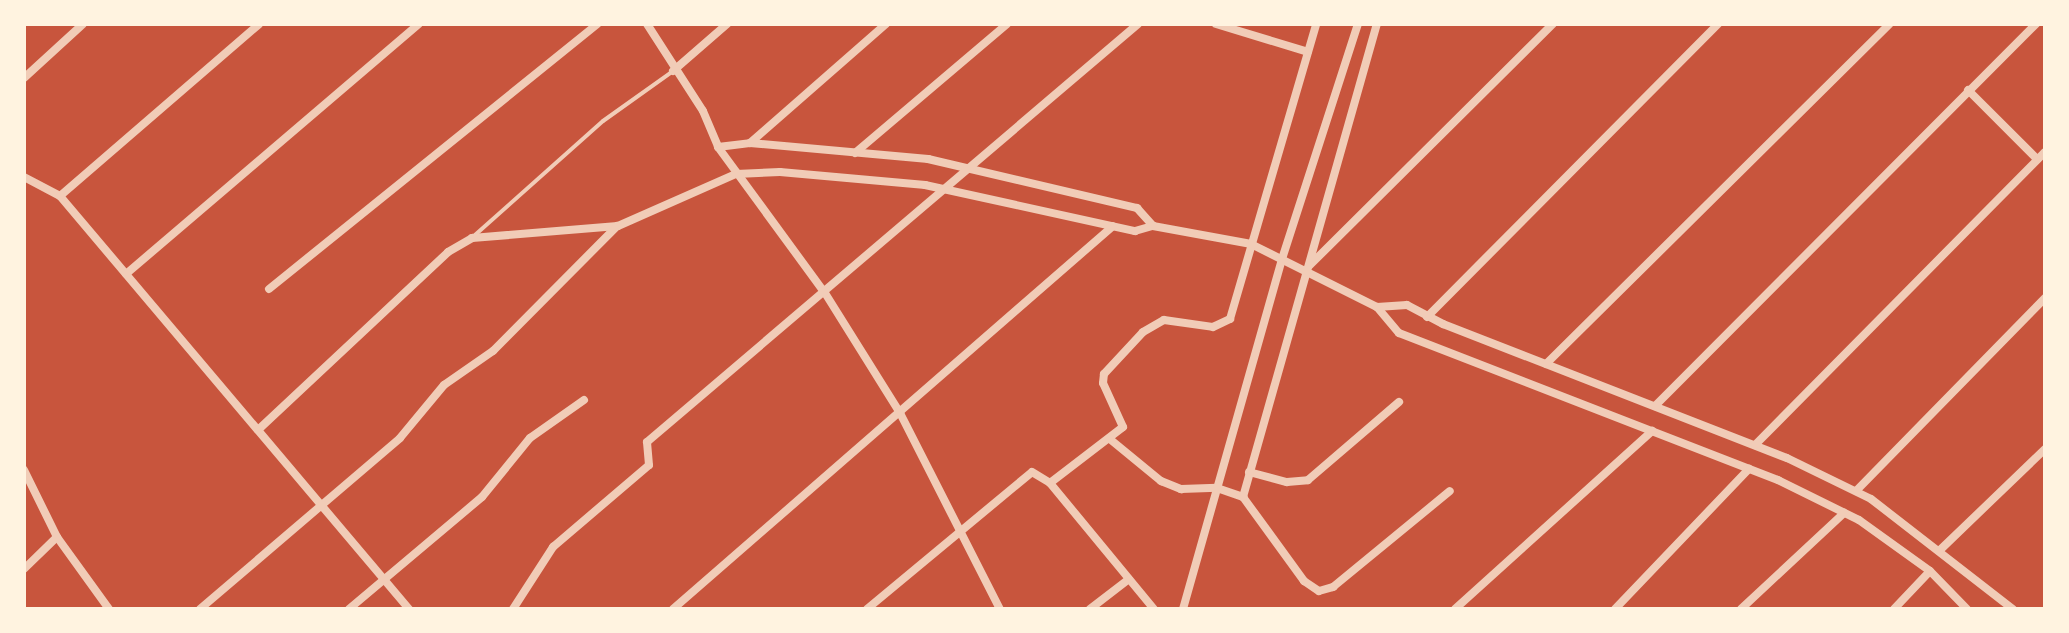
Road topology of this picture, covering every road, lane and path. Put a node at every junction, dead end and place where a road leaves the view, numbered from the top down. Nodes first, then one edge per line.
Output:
1 (83, 24) edge
2 (259, 24) edge
3 (419, 24) edge
4 (597, 24) edge
5 (647, 24) edge
6 (727, 24) edge
7 (886, 24) edge
8 (1007, 24) edge
9 (1138, 24) edge
10 (1216, 24) edge
11 (1316, 24) edge
12 (1358, 24) edge
13 (1377, 24) edge
14 (1553, 24) edge
15 (1718, 24) edge
16 (1889, 24) edge
17 (2036, 24) edge
18 (1308, 52) junction
19 (673, 71) junction
20 (24, 78) edge
21 (1968, 90) junction
22 (750, 143) junction
23 (718, 147) junction
24 (2045, 152) edge
25 (855, 153) junction
26 (2037, 159) junction
27 (968, 169) junction
28 (736, 174) junction
29 (24, 177) edge
30 (943, 189) junction
31 (60, 196) junction
32 (618, 226) junction
33 (1113, 226) junction
34 (1153, 226) junction
35 (472, 238) junction
36 (1251, 244) junction
37 (1282, 259) junction
38 (1306, 269) junction
39 (126, 274) junction
40 (269, 289) dead end
41 (825, 293) junction
42 (2045, 298) edge
43 (1377, 307) junction
44 (1427, 317) junction
45 (1546, 364) junction
46 (584, 400) dead end
47 (1399, 402) dead end
48 (1655, 406) junction
49 (900, 413) junction
50 (258, 430) junction
51 (1652, 431) junction
52 (1111, 440) junction
53 (1755, 445) junction
54 (2045, 449) edge
55 (1749, 469) junction
56 (24, 470) edge
57 (1249, 472) junction
58 (1050, 483) junction
59 (1217, 488) junction
60 (1450, 491) dead end
61 (1856, 491) junction
62 (1243, 497) junction
63 (321, 505) junction
64 (1844, 513) junction
65 (962, 530) junction
66 (57, 537) junction
67 (1939, 551) junction
68 (24, 569) edge
69 (1930, 571) junction
70 (383, 578) junction
71 (1129, 579) junction
72 (109, 609) edge
73 (200, 609) edge
74 (349, 609) edge
75 (409, 609) edge
76 (513, 609) edge
77 (673, 609) edge
78 (867, 609) edge
79 (1000, 609) edge
80 (1090, 609) edge
81 (1154, 609) edge
82 (1183, 609) edge
83 (1455, 609) edge
84 (1615, 609) edge
85 (1741, 609) edge
86 (1894, 609) edge
87 (1967, 609) edge
88 (2013, 609) edge

1 - 20 street
2 - 31 street
3 - 39 street
4 - 40 street
5 - 19 street
6 - 19 street
7 - 22 street
8 - 25 street
9 - 27 street
10 - 18 street
11 - 18 street
12 - 37 street
13 - 38 street
14 - 38 street
15 - 44 street
16 - 45 street
17 - 21 street
18 - 36 street
19 - 23 street
19 - 35 lane
21 - 26 street
21 - 48 street
22 - 23 street
22 - 25 street
23 - 28 street
24 - 26 street
25 - 27 street
26 - 53 street
27 - 30 street
27 - 34 street
28 - 30 street
28 - 32 street
28 - 41 street
29 - 31 street
30 - 33 street
30 - 41 street
31 - 39 street
32 - 35 street
32 - 63 street
33 - 34 street
33 - 49 street
34 - 36 street
35 - 50 street
36 - 37 street
36 - 52 street
37 - 38 street
37 - 59 street
38 - 43 street
38 - 57 street
39 - 50 street
41 - 49 street
41 - 76 street
42 - 61 street
43 - 44 street
43 - 51 street
44 - 45 street
45 - 48 street
46 - 70 street
47 - 57 street
48 - 53 street
49 - 65 street
49 - 77 street
50 - 63 street
51 - 55 street
51 - 83 street
52 - 58 street
52 - 59 street
53 - 61 street
54 - 67 street
55 - 64 street
55 - 84 street
56 - 66 street
57 - 62 street
58 - 65 street
58 - 71 street
59 - 62 street
59 - 82 street
60 - 62 street
61 - 67 street
63 - 70 street
63 - 73 street
64 - 69 street
64 - 85 street
65 - 78 street
65 - 79 street
66 - 68 street
66 - 72 street
67 - 88 street
69 - 86 street
69 - 87 street
70 - 74 street
70 - 75 street
71 - 80 street
71 - 81 street

